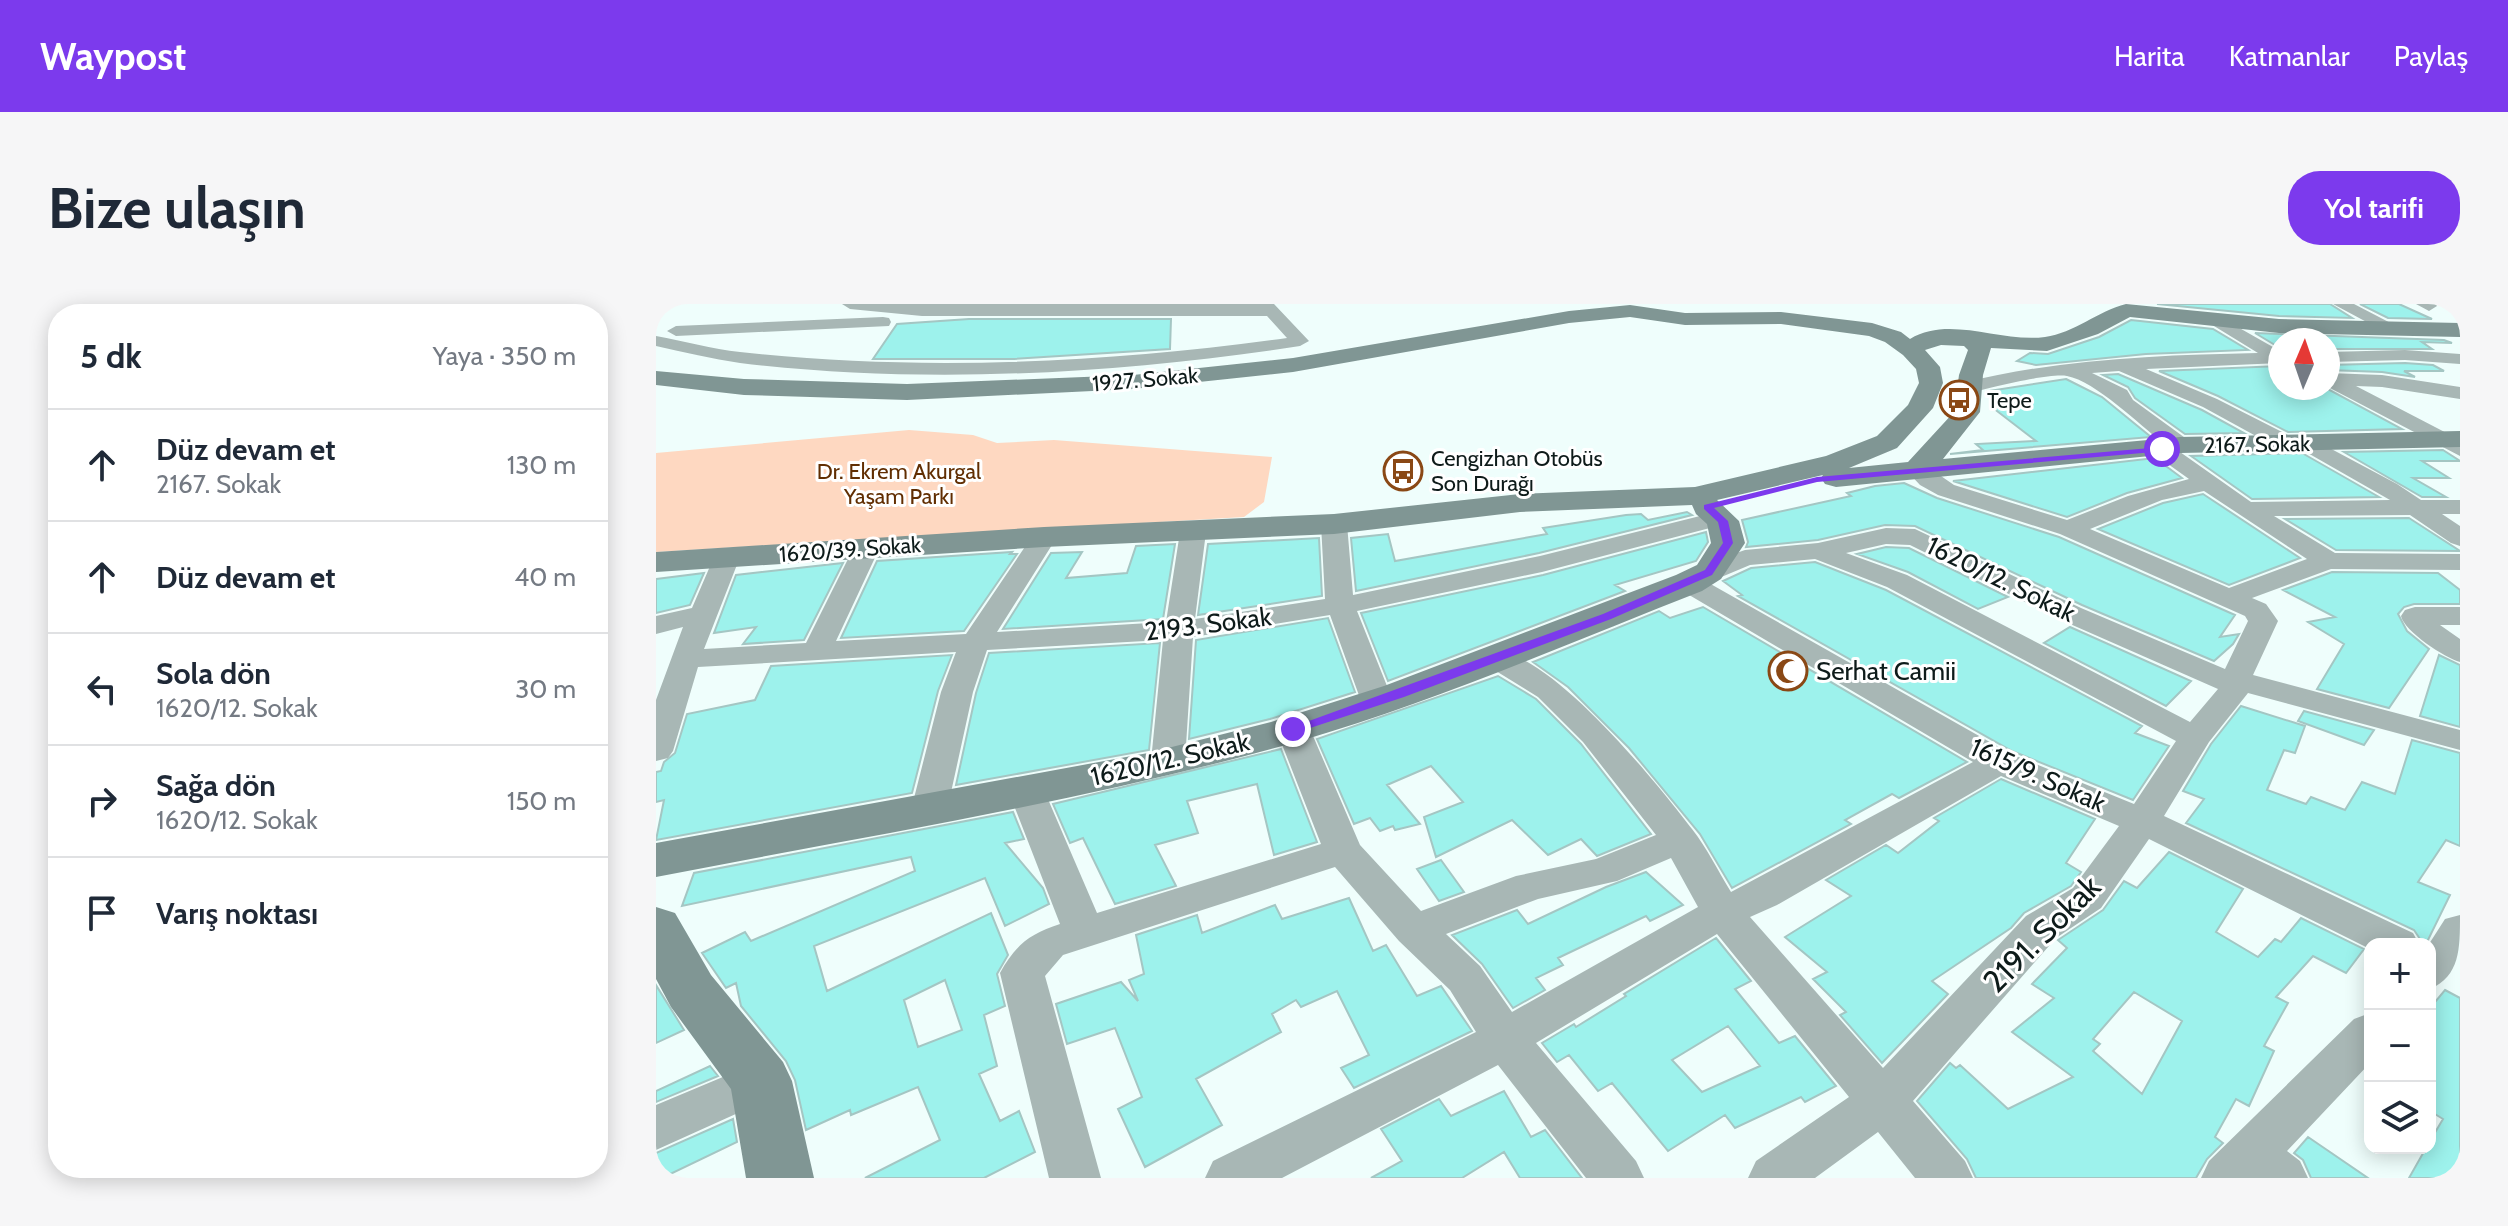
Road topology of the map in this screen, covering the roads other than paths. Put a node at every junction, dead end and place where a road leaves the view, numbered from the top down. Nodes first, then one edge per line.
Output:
1 (850, 304) edge
2 (1577, 304) edge
3 (1588, 304) edge
4 (1665, 304) edge
5 (1690, 304) edge
6 (1751, 304) edge
7 (2341, 304) edge
8 (2427, 305) edge
9 (2131, 307) edge
10 (1269, 308) edge
11 (1630, 311) junction
12 (993, 312) junction
13 (2227, 316) edge
14 (1781, 318) junction
15 (1862, 321) junction
16 (2395, 330) junction
17 (656, 332) edge
18 (2457, 334) edge
19 (656, 341) edge
20 (1916, 346) junction
21 (2268, 349) edge
22 (2340, 357) edge
23 (2268, 358) edge
24 (2460, 359) edge
25 (656, 364) edge
26 (1968, 366) junction
27 (2124, 366) junction
28 (2074, 372) junction
29 (656, 378) edge
30 (2340, 380) edge
31 (2340, 385) edge
32 (2460, 393) edge
33 (2295, 442) junction
34 (2455, 443) edge
35 (2171, 447) junction
36 (1917, 470) junction
37 (1817, 479) junction
38 (2208, 483) junction
39 (1707, 507) junction
40 (2417, 507) junction
41 (2460, 507) edge
42 (2245, 509) junction
43 (1334, 524) junction
44 (2069, 529) junction
45 (1193, 532) junction
46 (1044, 537) junction
47 (2460, 538) edge
48 (867, 547) junction
49 (1818, 551) junction
50 (727, 557) junction
51 (2329, 561) junction
52 (656, 562) edge
53 (2460, 562) edge
54 (1699, 578) junction
55 (2231, 597) junction
56 (1340, 605) junction
57 (702, 614) junction
58 (2460, 616) edge
59 (656, 625) edge
60 (1179, 630) junction
61 (974, 644) junction
62 (817, 650) junction
63 (2460, 653) edge
64 (1494, 657) junction
65 (685, 659) junction
66 (2236, 683) junction
67 (1377, 701) junction
68 (1293, 729) junction
69 (658, 737) edge
70 (2195, 738) junction
71 (2460, 740) edge
72 (1168, 761) junction
73 (1999, 762) junction
74 (1026, 790) junction
75 (930, 806) junction
76 (2142, 821) junction
77 (1680, 840) junction
78 (1343, 851) junction
79 (658, 860) edge
80 (1722, 912) junction
81 (656, 918) edge
82 (656, 927) edge
83 (1414, 930) junction
84 (1084, 931) junction
85 (2386, 938) edge
86 (1505, 1039) junction
87 (2364, 1039) edge
88 (761, 1081) junction
89 (1883, 1101) junction
90 (656, 1128) edge
91 (2253, 1170) edge
92 (780, 1178) edge
93 (1075, 1178) edge
94 (1231, 1178) edge
95 (1618, 1178) edge
96 (1774, 1178) edge
97 (1947, 1178) edge

1 - 12 street
2 - 25 main road, 1927. Sokak
3 - 11 main road
4 - 11 main road
5 - 14 main road
6 - 15 main road
7 - 16 street
8 - 18 main road
9 - 13 main road
9 - 26 main road
10 - 12 street
10 - 19 street
11 - 14 main road
11 - 29 main road, 1927. Sokak
12 - 17 street
13 - 16 main road
13 - 21 street
14 - 20 main road
15 - 20 main road
15 - 26 main road
16 - 18 main road
20 - 26 main road
20 - 26 main road
20 - 39 main road
22 - 24 street
23 - 27 street
26 - 28 street
26 - 36 main road
26 - 37 main road
27 - 28 street
27 - 33 street
28 - 35 street
30 - 32 street
31 - 34 street
33 - 34 main road, 2167. Sokak
33 - 35 main road, 2167. Sokak
33 - 40 street
35 - 36 main road, 2167. Sokak
35 - 38 street
36 - 37 main road, 2167. Sokak
36 - 44 street
37 - 39 main road
38 - 42 street
38 - 44 street
39 - 43 main road, 1620/39. Sokak
39 - 54 main road
39 - 56 street, 2193. Sokak
40 - 41 street
40 - 42 street
40 - 47 street
42 - 51 street
43 - 45 main road, 1620/39. Sokak
43 - 56 street
44 - 55 street
45 - 46 main road, 1620/39. Sokak
45 - 60 street
46 - 48 main road, 1620/39. Sokak
46 - 61 street
48 - 50 main road, 1620/39. Sokak
48 - 62 street
49 - 54 street, 1620/12. Sokak
49 - 66 street, 1620/12. Sokak
49 - 70 street
50 - 52 main road, 1620/39. Sokak
50 - 57 street
51 - 53 street
51 - 55 street
54 - 64 main road, 1620/12. Sokak
54 - 73 street, 1615/9. Sokak
55 - 66 street, 2191. Sokak
56 - 60 street, 2193. Sokak
56 - 67 street
57 - 59 street
57 - 65 street
58 - 63 street
60 - 61 street, 2193. Sokak
60 - 72 street
61 - 62 street, 2193. Sokak
61 - 75 street
62 - 65 street, 2193. Sokak
64 - 67 main road, 1620/12. Sokak
64 - 77 street
65 - 69 street
66 - 70 street, 2191. Sokak
66 - 71 street, 1620/12. Sokak
67 - 68 main road, 1620/12. Sokak
68 - 72 main road, 1620/12. Sokak
68 - 78 street
70 - 76 street, 2191. Sokak
72 - 74 main road, 1620/12. Sokak
73 - 76 street, 1615/9. Sokak
73 - 80 street
74 - 75 main road, 1620/12. Sokak
74 - 84 street
75 - 79 main road, 1620/12. Sokak
76 - 85 street, 1615/9. Sokak
76 - 89 street, 2191. Sokak
77 - 80 street
77 - 83 street
78 - 83 street
78 - 84 street
79 - 81 main road
80 - 86 street
80 - 89 street
82 - 88 main road
83 - 86 street
84 - 93 street
86 - 94 street
86 - 95 street
87 - 91 street
88 - 90 street
88 - 92 main road
89 - 96 street, 2191. Sokak
89 - 97 street

